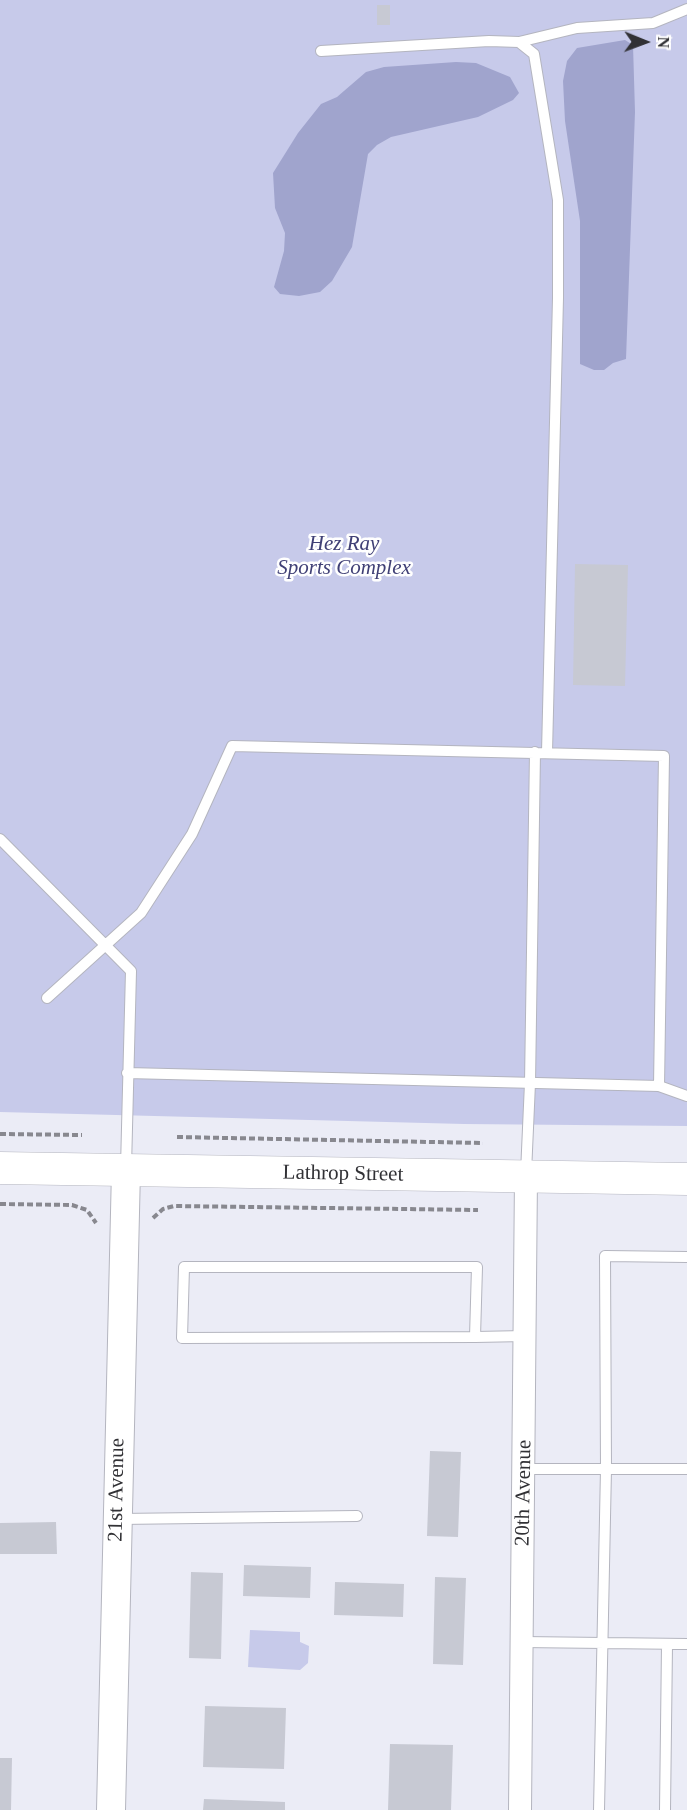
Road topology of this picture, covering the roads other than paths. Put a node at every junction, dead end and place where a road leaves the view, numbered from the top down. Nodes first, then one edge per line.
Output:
1 (687, 9) edge
2 (519, 42) junction
3 (321, 51) dead end
4 (535, 752) junction
5 (547, 752) junction
6 (0, 839) edge
7 (105, 946) junction
8 (47, 998) dead end
9 (128, 1073) junction
10 (530, 1083) junction
11 (659, 1086) junction
12 (687, 1095) edge
13 (0, 1168) edge
14 (126, 1170) junction
15 (526, 1177) junction
16 (687, 1179) edge
17 (687, 1257) edge
18 (525, 1336) junction
19 (475, 1337) junction
20 (524, 1469) junction
21 (606, 1469) junction
22 (687, 1470) edge
23 (357, 1516) dead end
24 (116, 1519) junction
25 (522, 1642) junction
26 (602, 1644) junction
27 (687, 1644) edge
28 (667, 1645) junction
29 (111, 1810) edge
30 (520, 1810) edge
31 (599, 1810) edge
32 (665, 1810) edge

1 - 2 lane
2 - 3 lane
2 - 5 lane
4 - 5 lane
4 - 7 lane
4 - 10 lane
5 - 11 lane
6 - 7 lane
7 - 8 lane
7 - 9 lane
9 - 10 lane
9 - 14 lane
10 - 11 lane
10 - 15 lane
11 - 12 lane
13 - 14 main road, Lathrop Street
14 - 15 main road, Lathrop Street
14 - 24 street, 21st Avenue
15 - 16 main road, Lathrop Street
15 - 18 street, 20th Avenue
17 - 21 lane
18 - 19 lane
18 - 20 street, 20th Avenue
19 - 19 lane
20 - 21 lane
20 - 25 street, 20th Avenue
21 - 22 lane
21 - 26 lane
23 - 24 lane
24 - 29 street, 21st Avenue
25 - 26 lane
25 - 30 street, 20th Avenue
26 - 28 lane
26 - 31 lane
27 - 28 lane
28 - 32 lane

